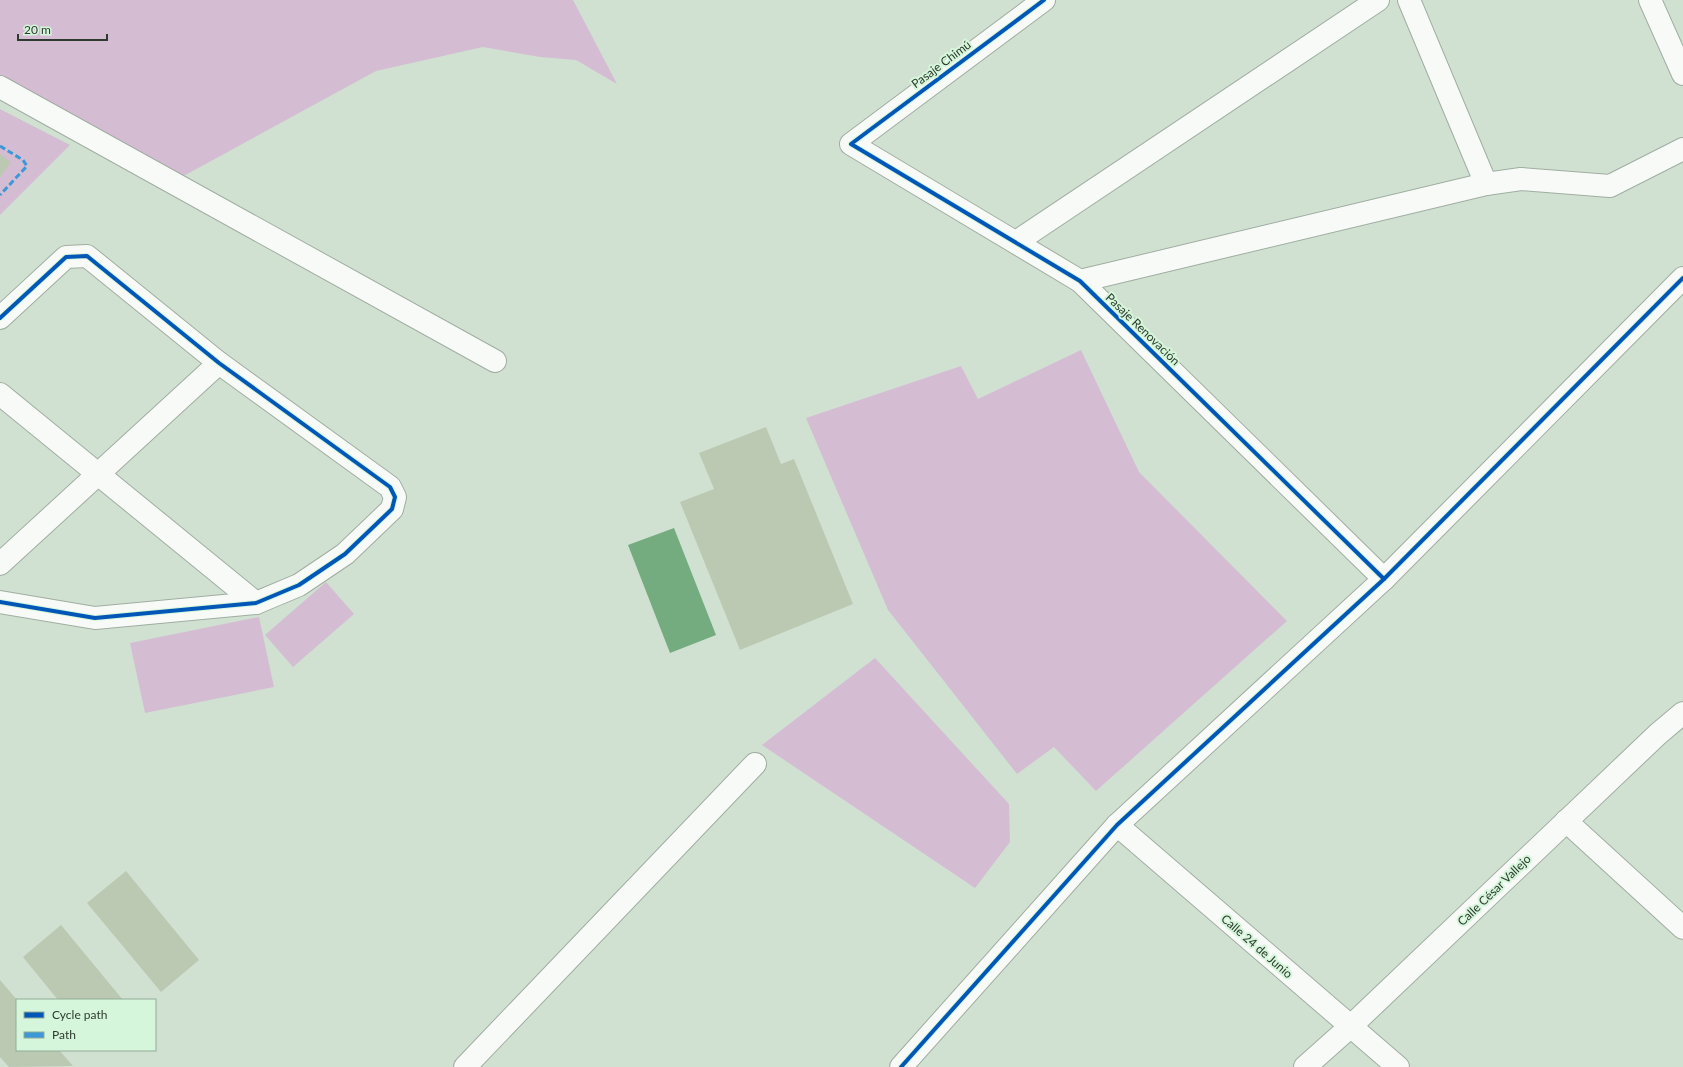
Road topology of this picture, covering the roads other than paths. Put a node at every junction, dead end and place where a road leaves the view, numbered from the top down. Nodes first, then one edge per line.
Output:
1 (1044, 0) edge
2 (1378, 0) edge
3 (1409, 0) edge
4 (1650, 0) edge
5 (1683, 74) edge
6 (0, 87) edge
7 (851, 144) joint
8 (1683, 149) edge
9 (1486, 184) junction
10 (1016, 242) junction
11 (1683, 278) edge
12 (1080, 281) junction
13 (0, 318) edge
14 (495, 361) dead end
15 (219, 362) junction
16 (0, 394) edge
17 (99, 473) junction
18 (0, 564) edge
19 (1384, 579) junction
20 (0, 602) edge
21 (256, 603) junction
22 (1683, 713) edge
23 (754, 764) dead end
24 (1566, 821) junction
25 (1117, 825) junction
26 (1683, 928) edge
27 (1351, 1026) junction
28 (468, 1066) edge
29 (901, 1067) edge
30 (1305, 1067) edge
31 (1398, 1067) edge

1 - 7 street, Pasaje Chimú
2 - 10 street
3 - 9 street
4 - 5 street
6 - 14 street
7 - 10 street, Pasaje Renovación
8 - 9 street
9 - 12 street
10 - 12 street, Pasaje Renovación
11 - 19 street
12 - 19 street, Pasaje Renovación
13 - 15 street
15 - 17 street
15 - 21 street
16 - 17 street
17 - 18 street
17 - 21 street
19 - 25 street
20 - 21 street
22 - 24 street, Calle César Vallejo
23 - 28 street
24 - 26 street
24 - 27 street, Calle César Vallejo
25 - 27 street, Calle 24 de Junio
25 - 29 street
27 - 30 street, Calle César Vallejo
27 - 31 street, Calle 24 de Junio

